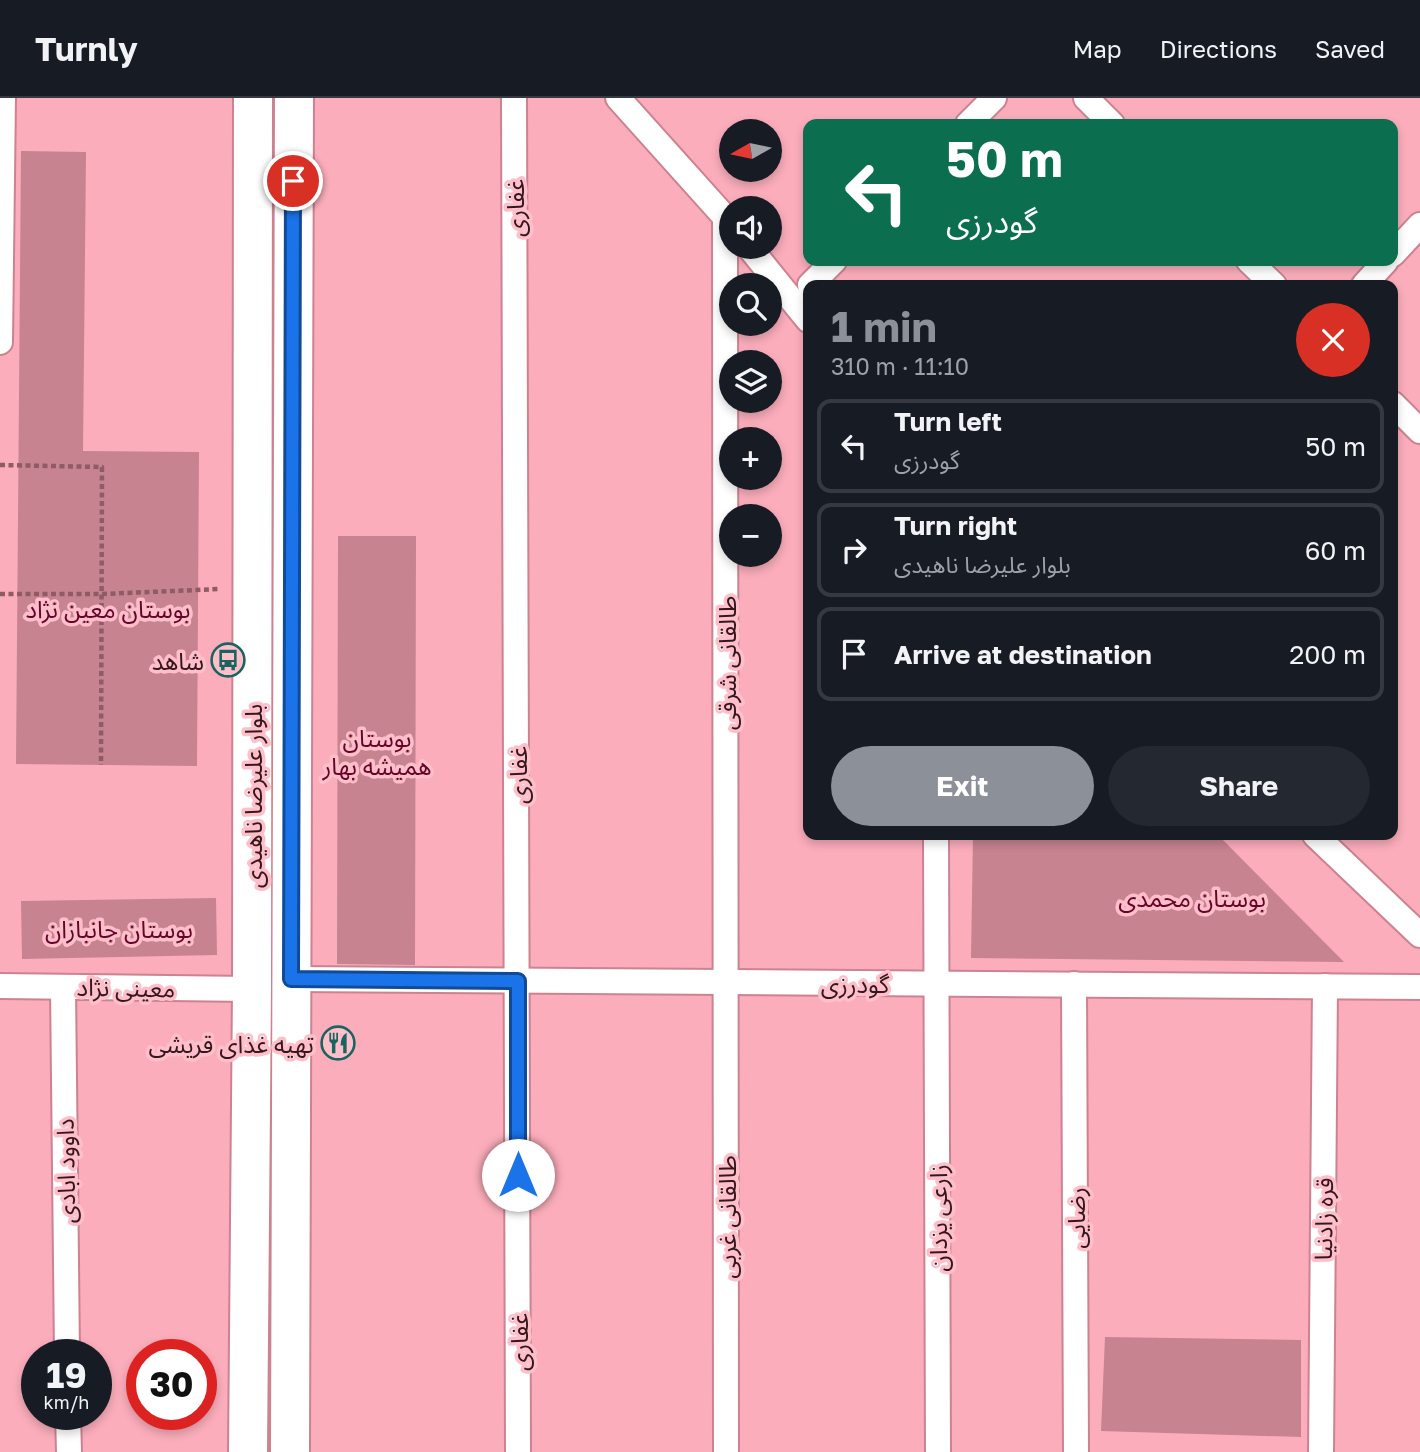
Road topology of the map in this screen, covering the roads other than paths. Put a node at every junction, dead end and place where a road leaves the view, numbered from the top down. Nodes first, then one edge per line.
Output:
1 (3, 98) edge
2 (253, 98) edge
3 (293, 98) edge
4 (514, 98) edge
5 (618, 98) edge
6 (994, 98) edge
7 (1086, 98) edge
8 (973, 119) edge
9 (1107, 119) edge
10 (719, 211) edge
11 (1420, 225) edge
12 (1398, 249) edge
13 (728, 259) edge
14 (762, 259) edge
15 (830, 266) edge
16 (1254, 266) edge
17 (1381, 266) edge
18 (820, 280) edge
19 (1268, 280) edge
20 (1369, 280) edge
21 (803, 297) edge
22 (0, 342) edge
23 (1398, 409) edge
24 (1420, 430) edge
25 (936, 840) edge
26 (1320, 840) edge
27 (1420, 935) edge
28 (291, 979) junction
29 (518, 981) junction
30 (727, 982) junction
31 (935, 984) junction
32 (1074, 985) junction
33 (0, 986) edge
34 (1325, 986) junction
35 (63, 987) junction
36 (1420, 987) edge
37 (252, 989) junction
38 (67, 1339) edge
39 (68, 1430) edge
40 (69, 1452) edge
41 (248, 1452) edge
42 (290, 1452) edge
43 (518, 1452) edge
44 (726, 1452) edge
45 (938, 1452) edge
46 (1076, 1452) edge
47 (1321, 1452) edge

1 - 22 street
2 - 37 main road, بلوار علیرضا ناهیدی
3 - 28 main road, بلوار علیرضا ناهیدی
4 - 29 street, غفاری
5 - 10 street
6 - 8 street
7 - 9 street
11 - 12 street
13 - 30 street, طالقانی شرقی
14 - 21 street
15 - 18 street
16 - 19 street
17 - 20 street
23 - 24 street
25 - 31 street, زارعی یزدان
26 - 27 street
28 - 29 street, گودرزی
28 - 42 main road, بلوار علیرضا ناهیدی
29 - 30 street, گودرزی
29 - 43 street, غفاری
30 - 31 street, گودرزی
30 - 44 street, طالقانی غربی
31 - 32 street, گودرزی
31 - 45 street, زارعی یزدان
32 - 34 street, گودرزی
32 - 46 street, رضایی
33 - 35 street, معینی نژاد
34 - 36 street, گودرزی
34 - 47 street, قره زادنیا
35 - 37 street, معینی نژاد
35 - 38 street, داوود ابادی
37 - 41 main road, بلوار علیرضا ناهیدی
39 - 40 street

